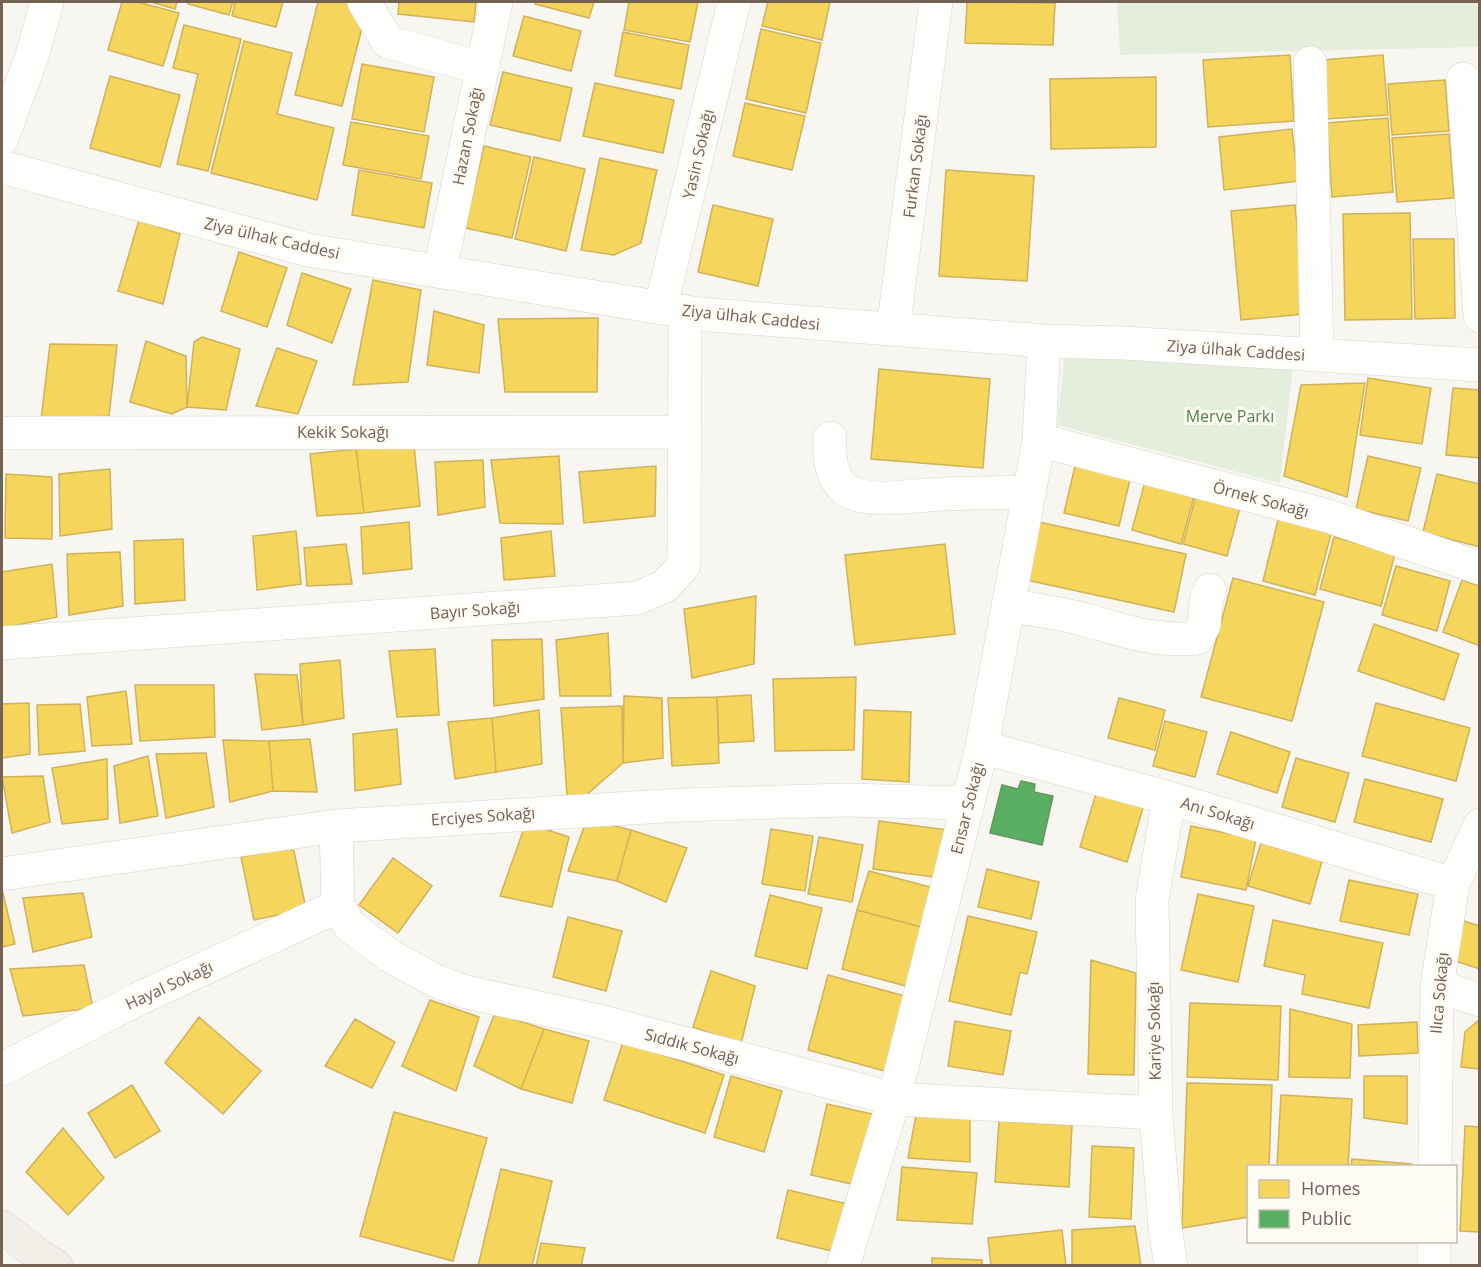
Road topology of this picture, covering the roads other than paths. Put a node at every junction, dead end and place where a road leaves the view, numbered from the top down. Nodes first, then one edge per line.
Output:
1 (47, 2) edge
2 (364, 2) edge
3 (496, 2) edge
4 (734, 2) edge
5 (936, 2) edge
6 (1310, 63) dead end
7 (481, 68) junction
8 (1463, 79) dead end
9 (2, 138) edge
10 (2, 167) edge
11 (440, 271) junction
12 (673, 309) junction
13 (1479, 316) edge
14 (893, 330) junction
15 (1044, 341) junction
16 (1317, 355) junction
17 (1479, 365) edge
18 (685, 432) junction
19 (2, 433) edge
20 (830, 438) dead end
21 (1039, 440) junction
22 (1029, 492) junction
23 (1479, 568) edge
24 (1210, 590) dead end
25 (1008, 605) junction
26 (2, 643) edge
27 (982, 747) junction
28 (1169, 798) junction
29 (968, 803) junction
30 (1479, 825) edge
31 (336, 826) junction
32 (2, 874) edge
33 (1453, 884) junction
34 (338, 906) junction
35 (1437, 986) junction
36 (1479, 1000) edge
37 (2, 1069) edge
38 (894, 1098) junction
39 (1156, 1113) junction
40 (1435, 1165) edge
41 (2, 1227) edge
42 (1434, 1243) edge
43 (56, 1266) edge
44 (843, 1266) edge
45 (1171, 1266) edge
46 (1434, 1266) edge

1 - 9 street
2 - 7 street
3 - 7 street, Hazan Sokağı
4 - 12 street, Yasin Sokağı
5 - 14 street, Furkan Sokağı
6 - 16 street
7 - 11 street, Hazan Sokağı
8 - 13 street
10 - 11 street, Ziya ülhak Caddesi
11 - 12 street, Ziya ülhak Caddesi
12 - 14 street, Ziya ülhak Caddesi
12 - 18 street, Bayır Sokağı
14 - 15 street, Ziya ülhak Caddesi
15 - 16 street, Ziya ülhak Caddesi
15 - 21 street, Ensar Sokağı
16 - 17 street, Ziya ülhak Caddesi
18 - 19 street, Kekik Sokağı
18 - 26 street, Bayır Sokağı
20 - 22 street
21 - 22 street, Ensar Sokağı
21 - 23 street, Örnek Sokağı
22 - 25 street, Ensar Sokağı
24 - 25 street
25 - 27 street, Ensar Sokağı
27 - 28 street, Anı Sokağı
27 - 29 street, Ensar Sokağı
28 - 33 street, Anı Sokağı
28 - 39 street, Kariye Sokağı
29 - 31 street, Erciyes Sokağı
29 - 38 street, Ensar Sokağı
30 - 33 street, Ilıca Sokağı
31 - 32 street, Erciyes Sokağı
31 - 34 street
33 - 35 street, Ilıca Sokağı
34 - 37 street, Hayal Sokağı
34 - 38 street, Sıddık Sokağı
35 - 36 street
35 - 40 street, Ilıca Sokağı
38 - 39 street, Sıddık Sokağı
38 - 44 street, Ensar Sokağı
39 - 45 street, Kariye Sokağı
41 - 43 main road
42 - 46 street

